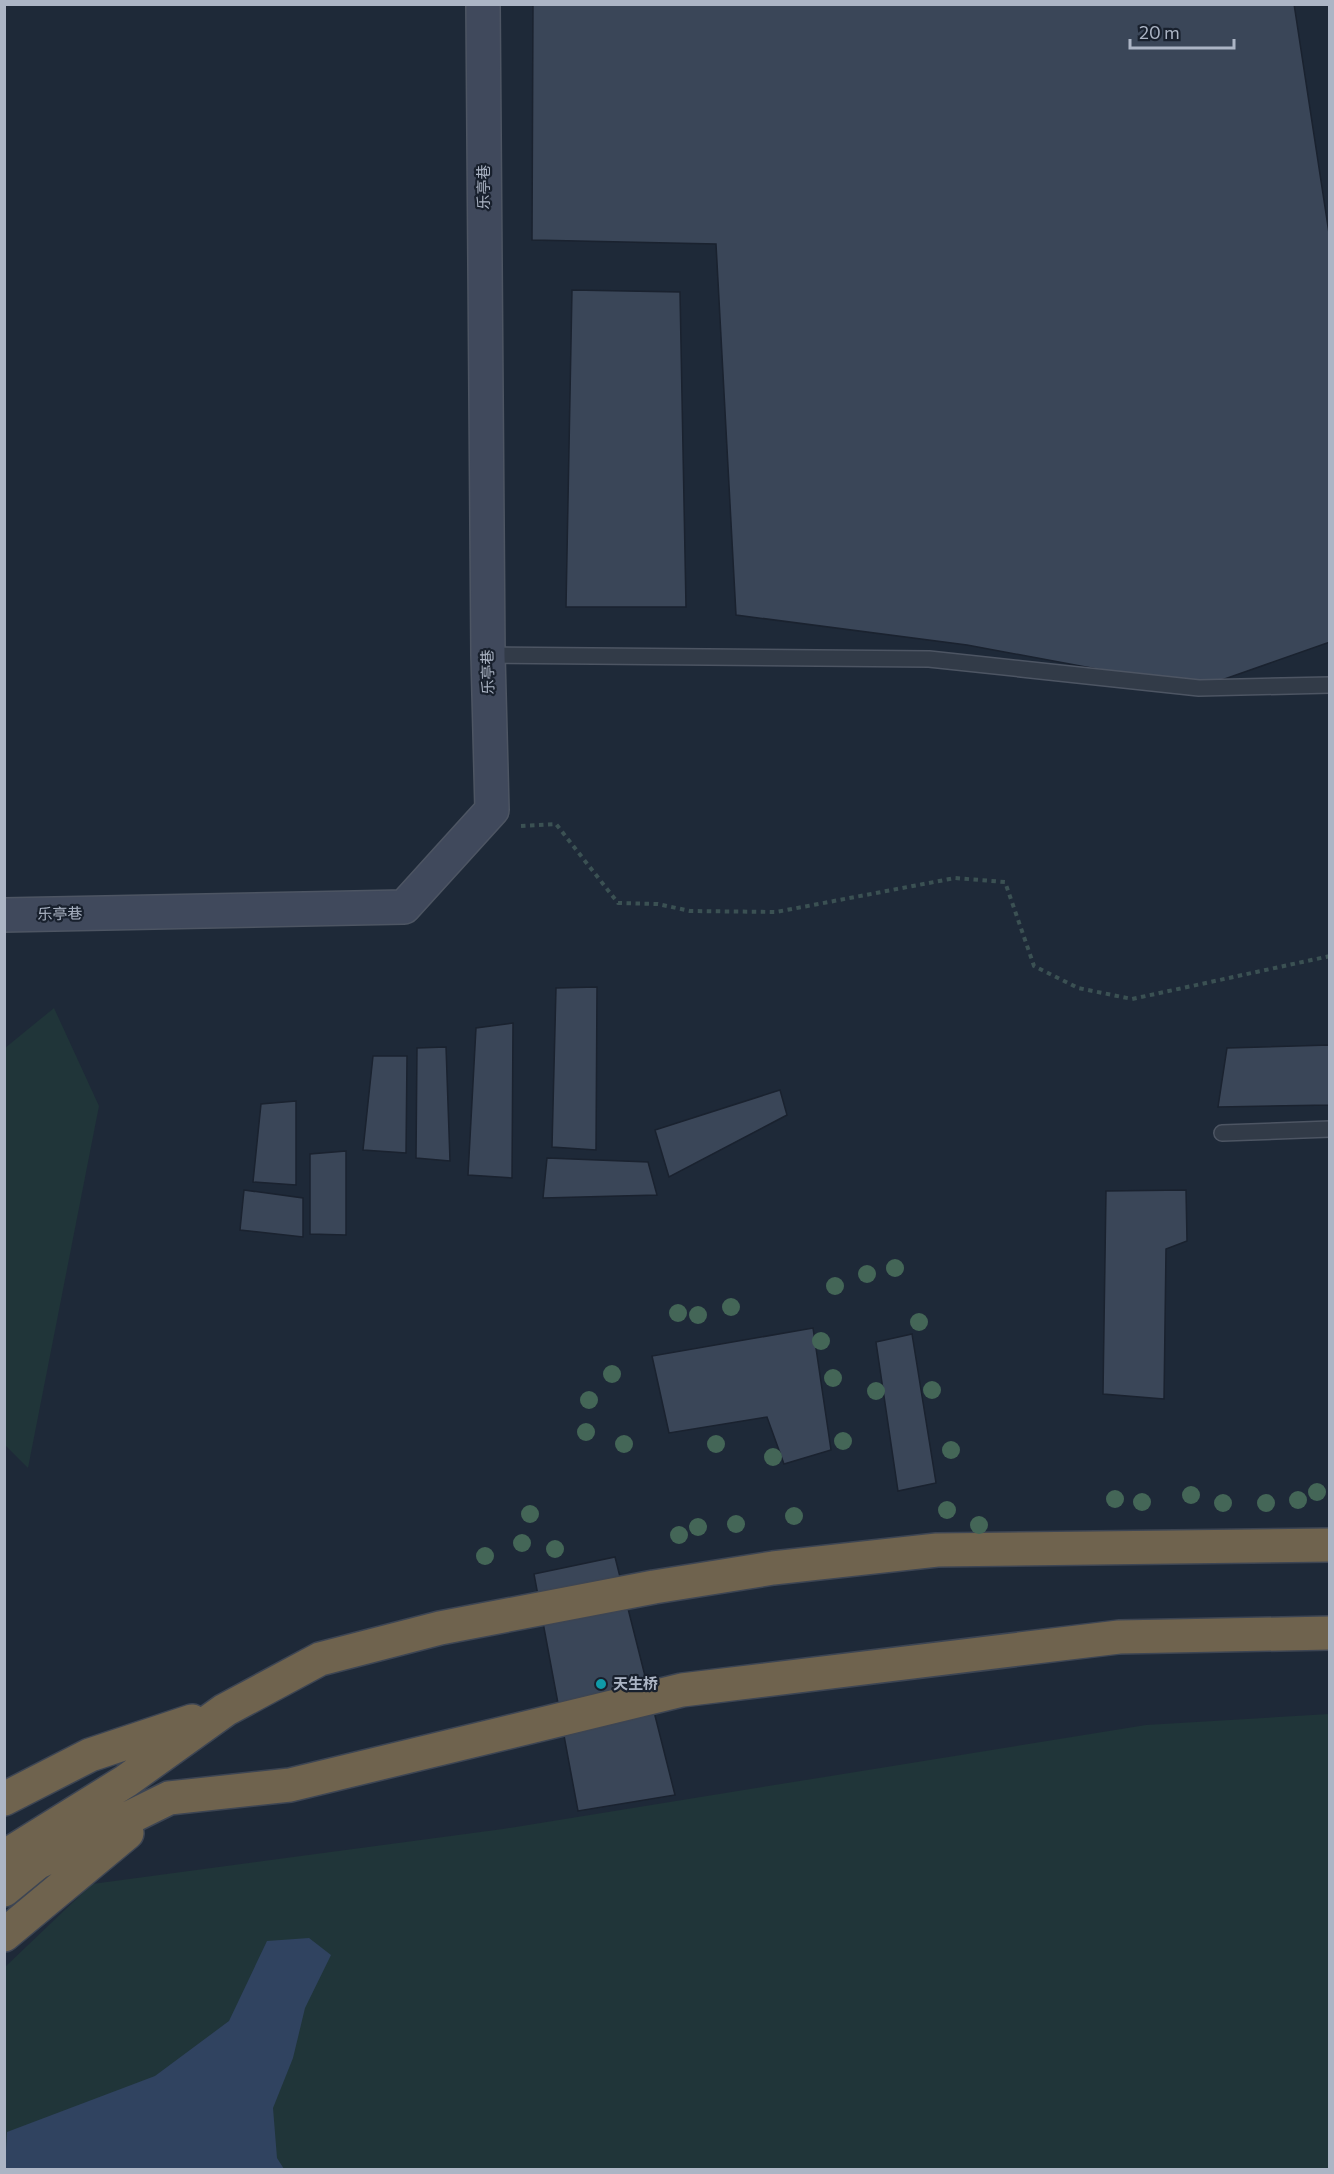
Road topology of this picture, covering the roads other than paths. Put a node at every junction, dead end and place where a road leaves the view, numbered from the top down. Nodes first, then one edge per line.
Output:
1 (483, 4) edge
2 (488, 655) junction
3 (1329, 685) edge
4 (4, 915) edge
5 (1329, 1129) edge
6 (1222, 1133) dead end
7 (1329, 1545) edge
8 (1329, 1633) edge
9 (225, 1710) junction
10 (169, 1798) junction
11 (4, 1799) edge
12 (4, 1857) edge
13 (4, 1890) edge
14 (4, 1935) edge

1 - 2 street, 乐亭巷
2 - 3 lane
2 - 4 street, 乐亭巷
5 - 6 lane
7 - 9 highway
8 - 10 highway
9 - 11 highway
9 - 12 highway
10 - 13 highway
10 - 14 highway

